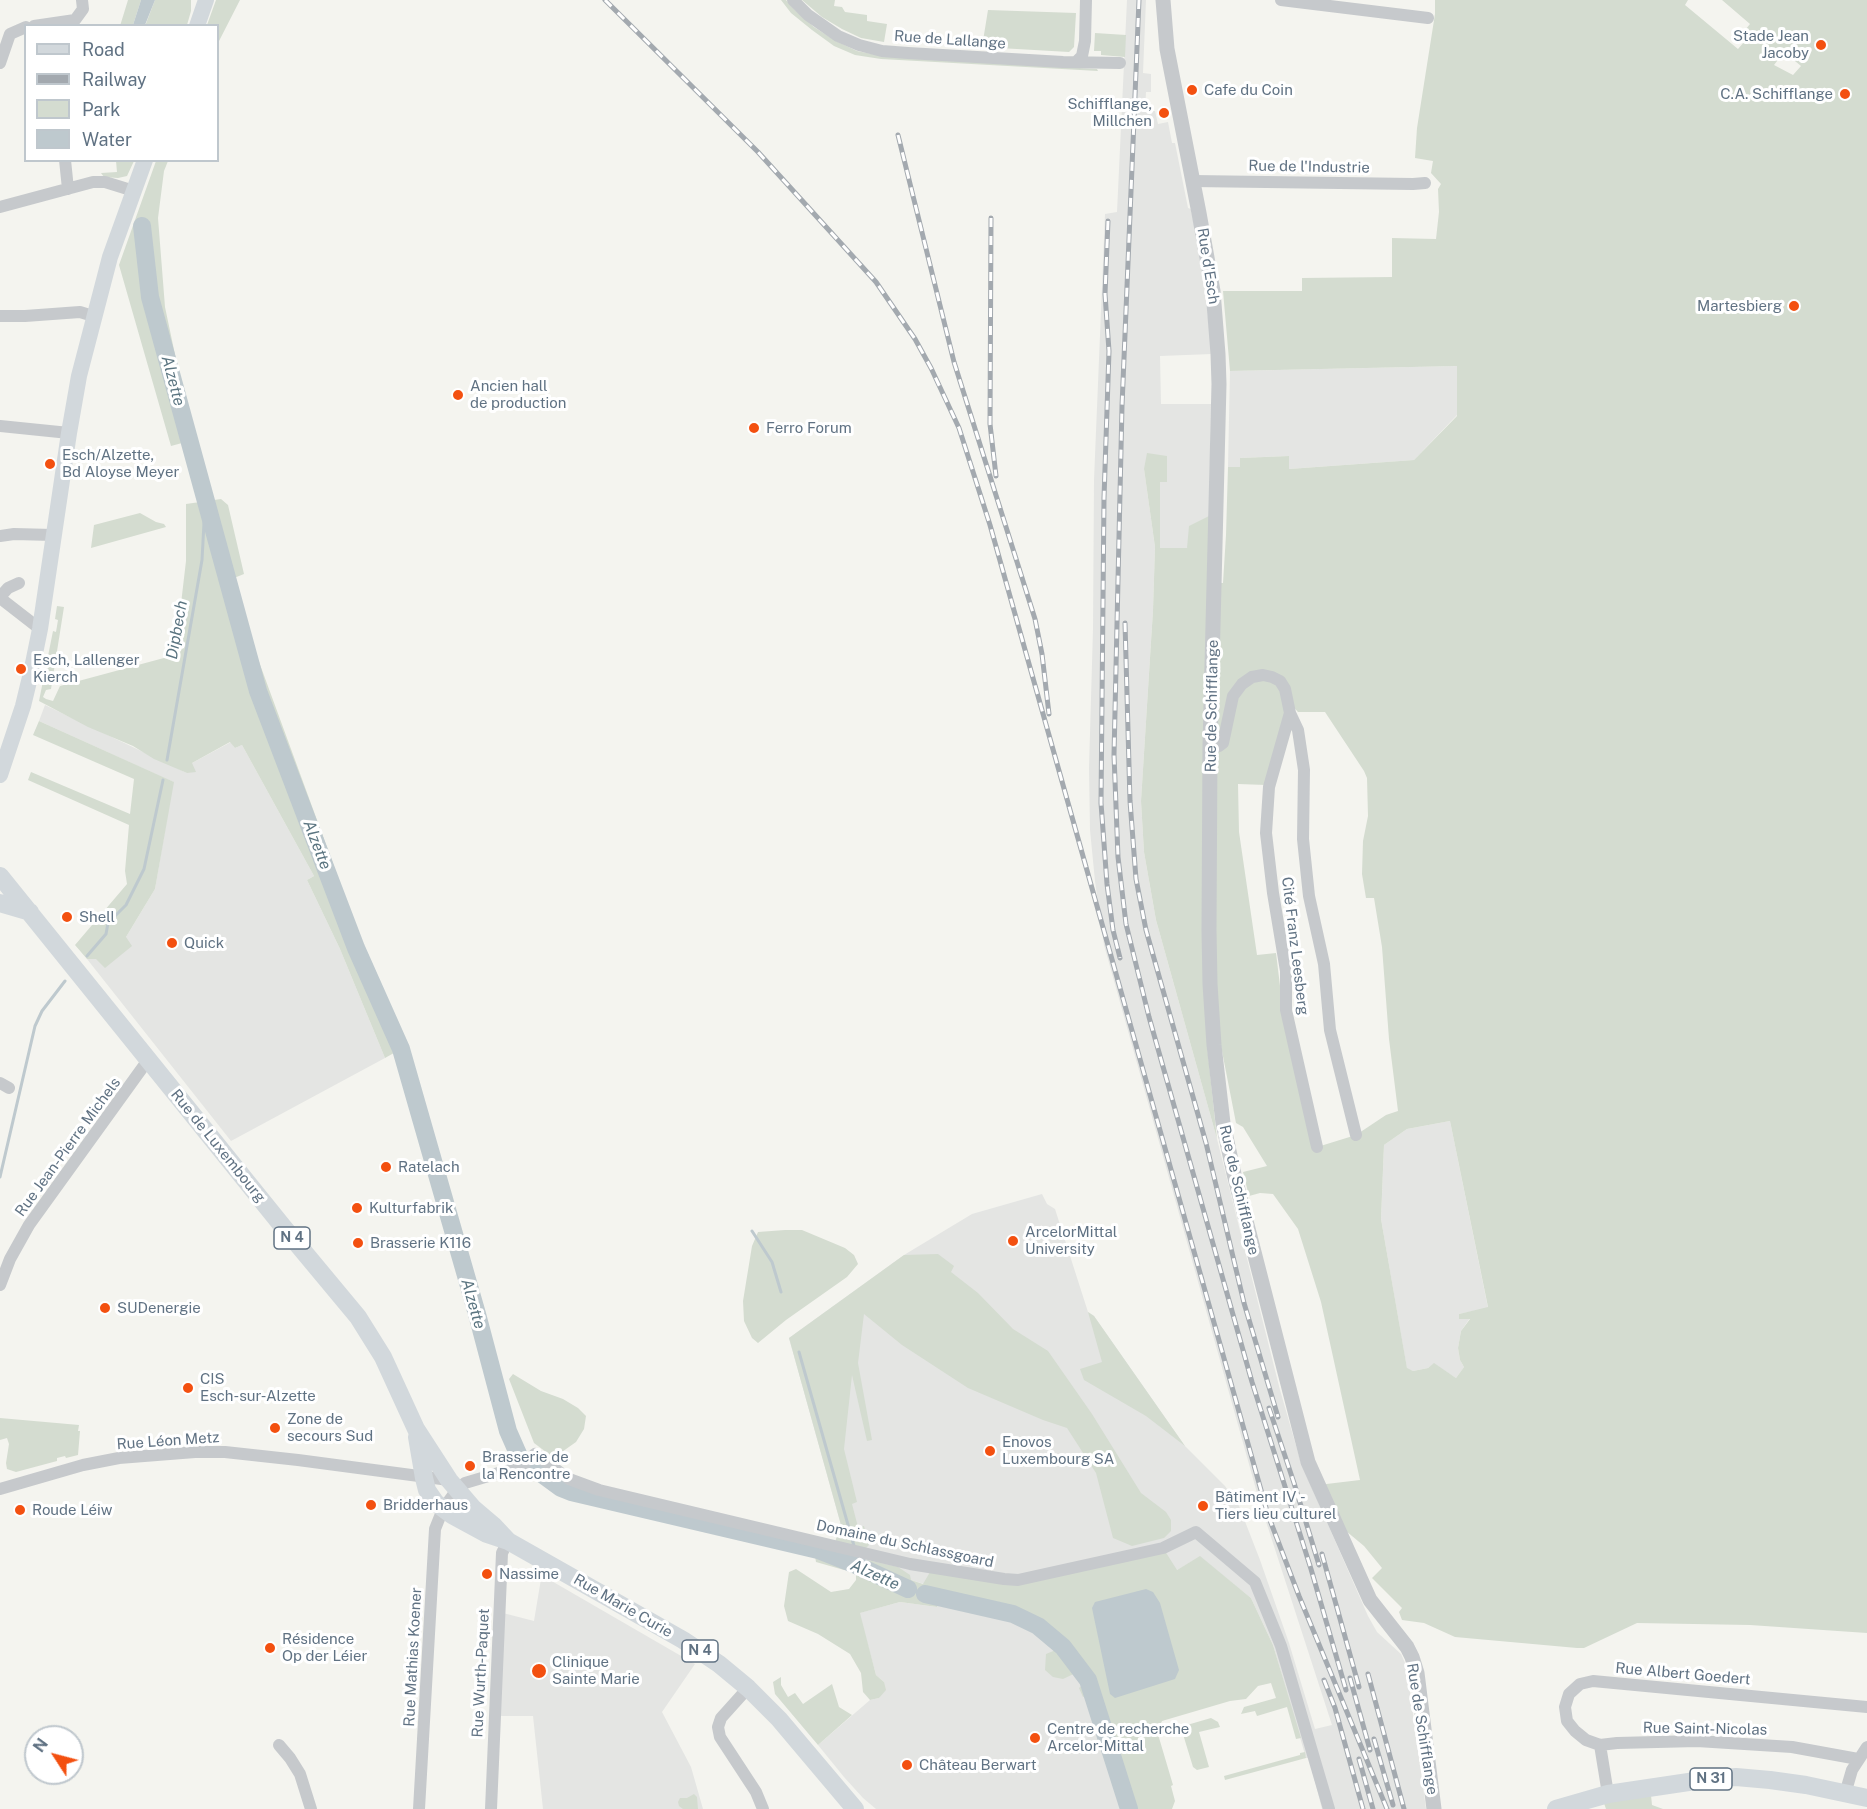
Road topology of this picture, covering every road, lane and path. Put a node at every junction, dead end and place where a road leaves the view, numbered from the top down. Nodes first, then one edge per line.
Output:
1 (82, 0) edge
2 (793, 0) edge
3 (1086, 0) edge
4 (1163, 0) edge
5 (1281, 0) edge
6 (1363, 5) edge
7 (1428, 18) dead end
8 (48, 24) edge
9 (24, 27) edge
10 (5, 32) edge
11 (1077, 61) junction
12 (0, 63) edge
13 (1120, 63) dead end
14 (65, 162) edge
15 (144, 162) edge
16 (1193, 181) junction
17 (1425, 183) dead end
18 (68, 189) junction
19 (134, 191) junction
20 (0, 207) edge
21 (0, 316) edge
22 (93, 316) junction
23 (0, 426) edge
24 (69, 433) junction
25 (53, 535) junction
26 (1215, 535) joint
27 (0, 536) edge
28 (19, 583) dead end
29 (0, 598) edge
30 (40, 628) junction
31 (1290, 713) junction
32 (1210, 746) junction
33 (0, 776) edge
34 (0, 876) edge
35 (0, 903) edge
36 (30, 912) junction
37 (148, 1060) junction
38 (1356, 1135) dead end
39 (1317, 1147) dead end
40 (5, 1257) edge
41 (0, 1285) edge
42 (416, 1429) junction
43 (424, 1478) junction
44 (452, 1486) junction
45 (0, 1489) edge
46 (443, 1509) junction
47 (508, 1541) junction
48 (748, 1688) junction
49 (1867, 1707) edge
50 (279, 1745) dead end
51 (1600, 1745) junction
52 (1867, 1747) edge
53 (1858, 1759) junction
54 (1608, 1794) junction
55 (1845, 1794) junction
56 (1867, 1798) edge
57 (311, 1809) edge
58 (419, 1809) edge
59 (491, 1809) edge
60 (763, 1809) edge
61 (855, 1809) edge
62 (1329, 1809) edge
63 (1434, 1809) edge
64 (1556, 1809) edge

1 - 8 street
2 - 11 street, Rue de Lallange
3 - 11 street
4 - 16 street, Rue d'Esch
5 - 6 street
6 - 7 street
9 - 10 street
10 - 12 street
11 - 13 street, Rue de Lallange
14 - 18 street
15 - 19 main road
16 - 17 street, Rue de l'Industrie
16 - 26 street, Rue d'Esch
18 - 19 street
18 - 20 street
19 - 22 main road
21 - 22 street
22 - 24 main road
23 - 24 street
24 - 25 main road
25 - 27 street
25 - 30 main road
26 - 32 street, Rue de Schifflange
28 - 29 street
29 - 30 street
30 - 33 main road
31 - 32 street, Cité Franz Leesberg
31 - 38 street, Cité Franz Leesberg
31 - 39 street, Cité Franz Leesberg
32 - 63 street, Rue de Schifflange
34 - 36 main road, Rue de Luxembourg / N 4
35 - 36 main road
36 - 37 main road, Rue de Luxembourg / N 4
37 - 40 street, Rue Jean-Pierre Michels
37 - 42 main road, Rue de Luxembourg / N 4
40 - 41 street, Rue Jean-Pierre Michels
42 - 43 main road, N 4
42 - 44 main road, N 4
43 - 44 street, Rue Léon Metz
43 - 45 street, Rue Léon Metz
43 - 46 main road, N 4
44 - 46 street, Rue Mathias Koener
44 - 47 main road, N 4
44 - 62 street, Domaine du Schlassgoard
46 - 47 main road, N 4
46 - 58 street, Rue Mathias Koener
47 - 48 main road, Rue Marie Curie / N 4
47 - 59 street, Rue Wurth-Paquet
48 - 60 street
48 - 61 main road, Rue Marie Curie / N 4
49 - 51 street, Rue Albert Goedert
50 - 57 street
51 - 53 street, Rue Saint-Nicolas
51 - 54 street
52 - 53 street
53 - 55 street
54 - 55 main road, N 31
54 - 64 main road, N 31
55 - 56 main road, N 31

